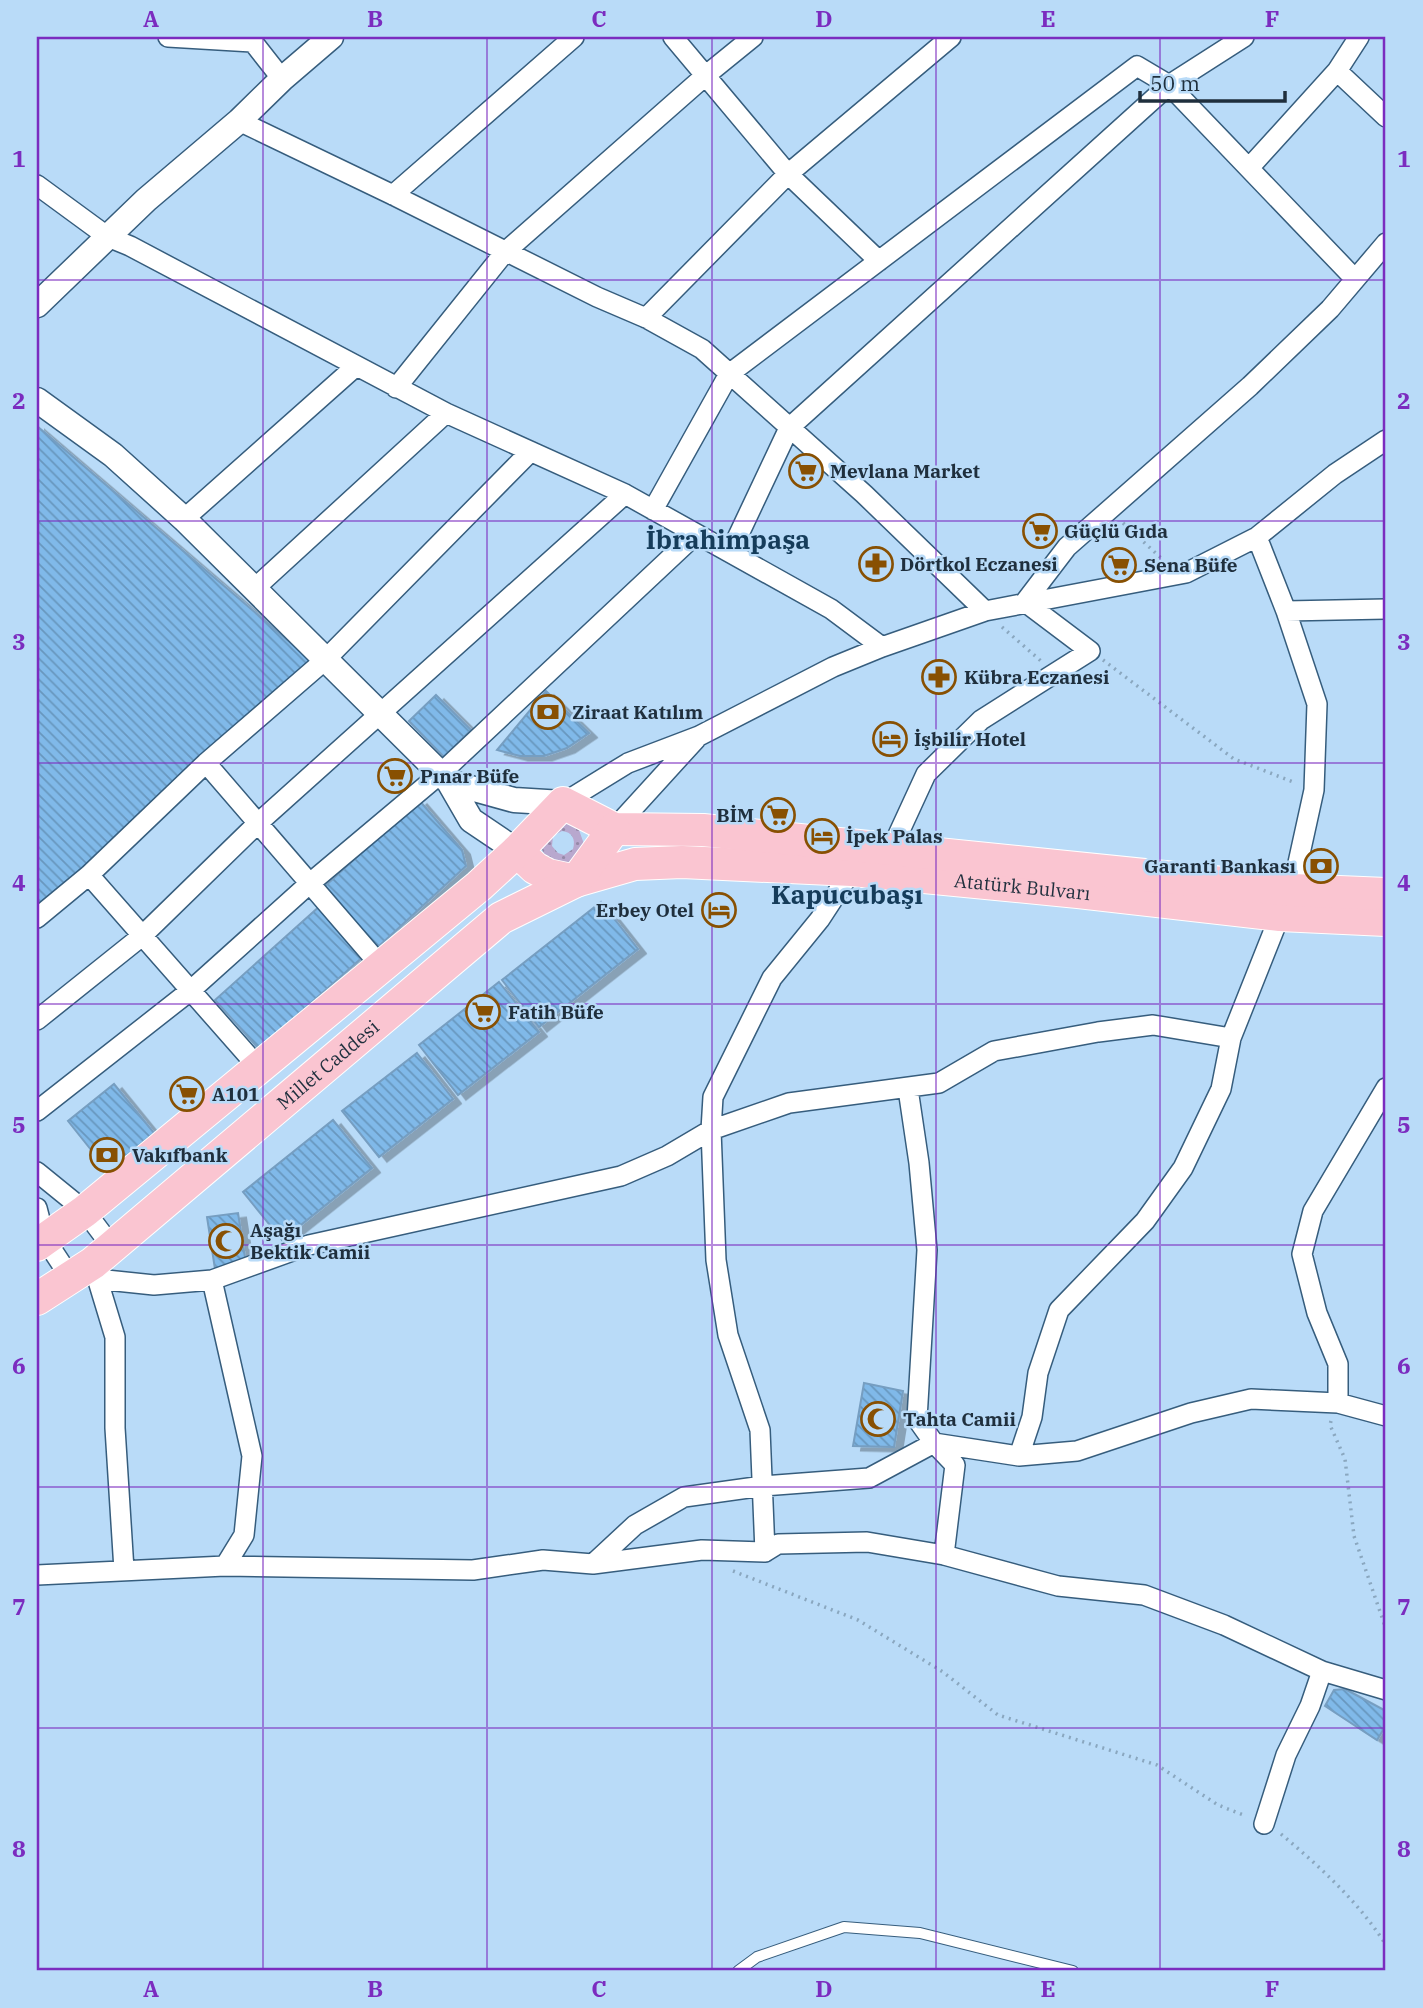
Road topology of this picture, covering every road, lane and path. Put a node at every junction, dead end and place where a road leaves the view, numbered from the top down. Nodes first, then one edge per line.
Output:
1 (168, 37) edge
2 (331, 37) edge
3 (574, 37) edge
4 (673, 37) edge
5 (753, 37) edge
6 (951, 37) edge
7 (1244, 37) edge
8 (1359, 37) edge
9 (250, 39) edge
10 (1337, 71) junction
11 (705, 76) junction
12 (282, 79) junction
13 (1169, 85) junction
14 (1386, 117) edge
15 (239, 121) junction
16 (1249, 168) junction
17 (788, 174) junction
18 (37, 185) edge
19 (393, 195) junction
20 (108, 237) junction
21 (1386, 243) edge
22 (505, 253) junction
23 (879, 261) junction
24 (1355, 279) junction
25 (37, 305) edge
26 (646, 318) junction
27 (355, 367) junction
28 (729, 374) junction
29 (396, 388) junction
30 (37, 400) edge
31 (446, 413) junction
32 (789, 428) junction
33 (1386, 440) edge
34 (530, 452) junction
35 (625, 494) junction
36 (1110, 509) junction
37 (653, 510) junction
38 (184, 519) junction
39 (695, 535) junction
40 (1257, 537) junction
41 (731, 551) junction
42 (1178, 574) junction
43 (254, 589) junction
44 (1026, 602) junction
45 (1386, 610) edge
46 (985, 611) junction
47 (1286, 611) junction
48 (882, 647) junction
49 (1090, 651) junction
50 (326, 660) junction
51 (1054, 673) junction
52 (380, 714) junction
53 (699, 736) junction
54 (206, 763) junction
55 (444, 778) junction
56 (1314, 790) junction
57 (563, 803) junction
58 (257, 824) junction
59 (614, 829) junction
60 (891, 850) junction
61 (517, 851) junction
62 (852, 870) junction
63 (89, 875) junction
64 (576, 881) junction
65 (309, 884) junction
66 (1286, 903) junction
67 (1386, 914) edge
68 (37, 918) edge
69 (142, 936) junction
70 (382, 966) junction
71 (190, 991) junction
72 (37, 1020) edge
73 (1231, 1038) junction
74 (258, 1067) junction
75 (1386, 1088) edge
76 (908, 1089) junction
77 (37, 1111) edge
78 (711, 1130) junction
79 (37, 1172) edge
80 (37, 1208) edge
81 (85, 1210) junction
82 (41, 1242) edge
83 (93, 1267) junction
84 (212, 1280) junction
85 (37, 1299) edge
86 (1338, 1403) junction
87 (1386, 1416) edge
88 (934, 1443) junction
89 (1019, 1456) junction
90 (763, 1486) junction
91 (765, 1552) junction
92 (944, 1555) junction
93 (593, 1564) junction
94 (225, 1566) junction
95 (726, 1568) dead end
96 (124, 1570) junction
97 (37, 1575) edge
98 (1386, 1629) edge
99 (1322, 1671) junction
100 (1386, 1690) edge
101 (1264, 1824) junction
102 (1386, 1945) edge
103 (738, 1971) edge
104 (1073, 1971) edge

1 - 9 street
2 - 12 street
3 - 19 street
4 - 11 street
5 - 11 street
6 - 17 street
7 - 13 street
8 - 10 street
9 - 12 street
10 - 14 street
10 - 16 street
11 - 17 street
11 - 22 street
12 - 15 street
13 - 16 street
13 - 23 street
13 - 32 street
15 - 19 street
15 - 20 street
16 - 24 street
17 - 23 street
17 - 26 street
18 - 20 street
19 - 22 street
20 - 25 street
20 - 27 street
21 - 24 street
22 - 26 street
22 - 29 street
23 - 28 street
24 - 36 street
26 - 28 street
27 - 29 street
27 - 38 street
28 - 32 street
28 - 37 street
29 - 31 street
30 - 38 street
31 - 34 street
31 - 43 street
32 - 41 street
32 - 46 street
33 - 40 street
34 - 35 street
34 - 50 street
35 - 37 street
35 - 52 street
36 - 42 path
36 - 44 street
37 - 39 street
38 - 43 street
39 - 41 street
39 - 55 street
40 - 42 street
40 - 47 street
41 - 48 street
42 - 44 street
43 - 50 street
44 - 46 street
44 - 49 street
45 - 47 street
46 - 48 street
46 - 51 path
47 - 56 street
48 - 53 street
49 - 51 street
49 - 56 path
50 - 52 street
50 - 54 street
51 - 60 street
52 - 55 street
52 - 58 street
53 - 57 street
53 - 59 street
54 - 58 street
54 - 63 street
55 - 57 street
55 - 61 street
55 - 65 street
56 - 66 street
57 - 59 main road
57 - 61 main road
58 - 65 street
58 - 69 street
59 - 60 main road, Atatürk Bulvarı
59 - 64 main road, Millet Caddesi
60 - 66 main road, Atatürk Bulvarı
61 - 64 main road
61 - 70 main road
62 - 64 main road, Atatürk Bulvarı
62 - 66 main road, Atatürk Bulvarı
62 - 78 street
63 - 68 street
63 - 69 street
64 - 83 main road, Millet Caddesi
65 - 70 street
65 - 71 street
66 - 67 main road, Atatürk Bulvarı
66 - 73 street
69 - 71 street
69 - 72 street
70 - 74 main road
71 - 74 street
71 - 77 street
73 - 76 street
73 - 89 street
74 - 81 main road
75 - 86 street
76 - 78 street
76 - 88 street
78 - 84 street
78 - 90 street
79 - 81 street
80 - 82 street
81 - 82 main road
81 - 83 street
82 - 83 street
83 - 84 street
83 - 85 main road, Millet Caddesi
83 - 96 street
84 - 94 street
86 - 87 street
86 - 89 street
86 - 98 path
88 - 89 street
88 - 90 street
88 - 92 street
90 - 91 street
90 - 93 street
91 - 92 street
91 - 93 street
92 - 99 street
93 - 94 street
94 - 96 street
95 - 101 path
96 - 97 street
99 - 100 street
99 - 101 street
101 - 102 path
103 - 104 lane

